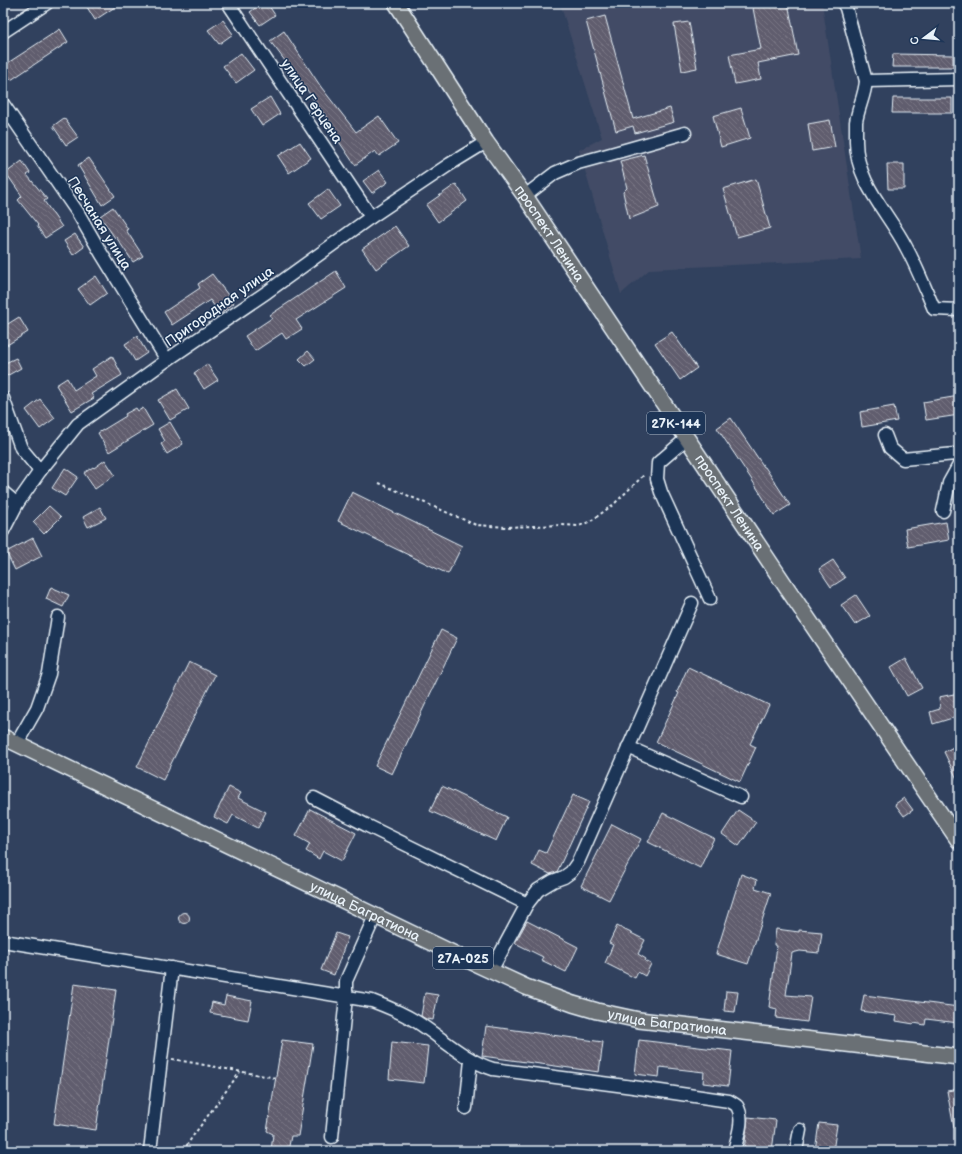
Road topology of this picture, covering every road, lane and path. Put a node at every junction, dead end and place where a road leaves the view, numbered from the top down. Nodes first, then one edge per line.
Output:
1 (47, 3) edge
2 (228, 3) edge
3 (396, 3) edge
4 (843, 3) edge
5 (3, 32) edge
6 (959, 79) edge
7 (866, 81) junction
8 (3, 104) edge
9 (686, 133) dead end
10 (486, 142) junction
11 (525, 196) junction
12 (371, 217) junction
13 (959, 310) edge
14 (167, 360) junction
15 (3, 398) edge
16 (885, 435) dead end
17 (686, 438) junction
18 (959, 457) edge
19 (658, 463) junction
20 (959, 465) edge
21 (40, 471) junction
22 (379, 483) dead end
23 (3, 492) edge
24 (17, 504) junction
25 (942, 511) dead end
26 (3, 531) edge
27 (710, 599) dead end
28 (692, 603) dead end
29 (58, 617) dead end
30 (10, 740) edge
31 (628, 747) junction
32 (314, 798) dead end
33 (741, 798) dead end
34 (959, 841) edge
35 (527, 904) junction
36 (375, 916) junction
37 (3, 941) edge
38 (172, 968) junction
39 (490, 971) junction
40 (346, 997) junction
41 (162, 1057) junction
42 (959, 1057) edge
43 (471, 1060) junction
44 (240, 1072) junction
45 (276, 1078) dead end
46 (466, 1108) dead end
47 (800, 1130) dead end
48 (332, 1137) dead end
49 (150, 1151) edge
50 (183, 1151) edge
51 (734, 1151) edge
52 (796, 1151) edge

1 - 5 street
2 - 12 street, улица Герцена
3 - 10 main road, проспект Ленина / 27К-144
4 - 7 street
6 - 7 street
7 - 13 street
8 - 14 street, Песчаная улица
9 - 11 street
10 - 11 main road, проспект Ленина / 27К-144
10 - 12 street, Пригородная улица
11 - 17 main road, проспект Ленина / 27К-144
12 - 14 street, Пригородная улица
14 - 21 street, Пригородная улица
15 - 21 street
16 - 18 street
17 - 19 street
17 - 34 main road, проспект Ленина / 27К-144
19 - 22 path
19 - 27 street
20 - 25 street
21 - 24 street, Пригородная улица
23 - 24 street
24 - 26 street, Пригородная улица
28 - 31 street
29 - 30 street
30 - 36 main road, улица Багратиона / 27А-025
31 - 33 street
31 - 35 street
32 - 35 street
35 - 39 street
36 - 39 main road, улица Багратиона / 27А-025
36 - 40 street
37 - 38 street
38 - 40 street
38 - 41 street
39 - 42 main road, улица Багратиона / 27А-025
40 - 43 street
40 - 48 street
41 - 44 path
41 - 49 street
43 - 46 street
43 - 51 street
44 - 45 path
44 - 50 path
47 - 52 street

